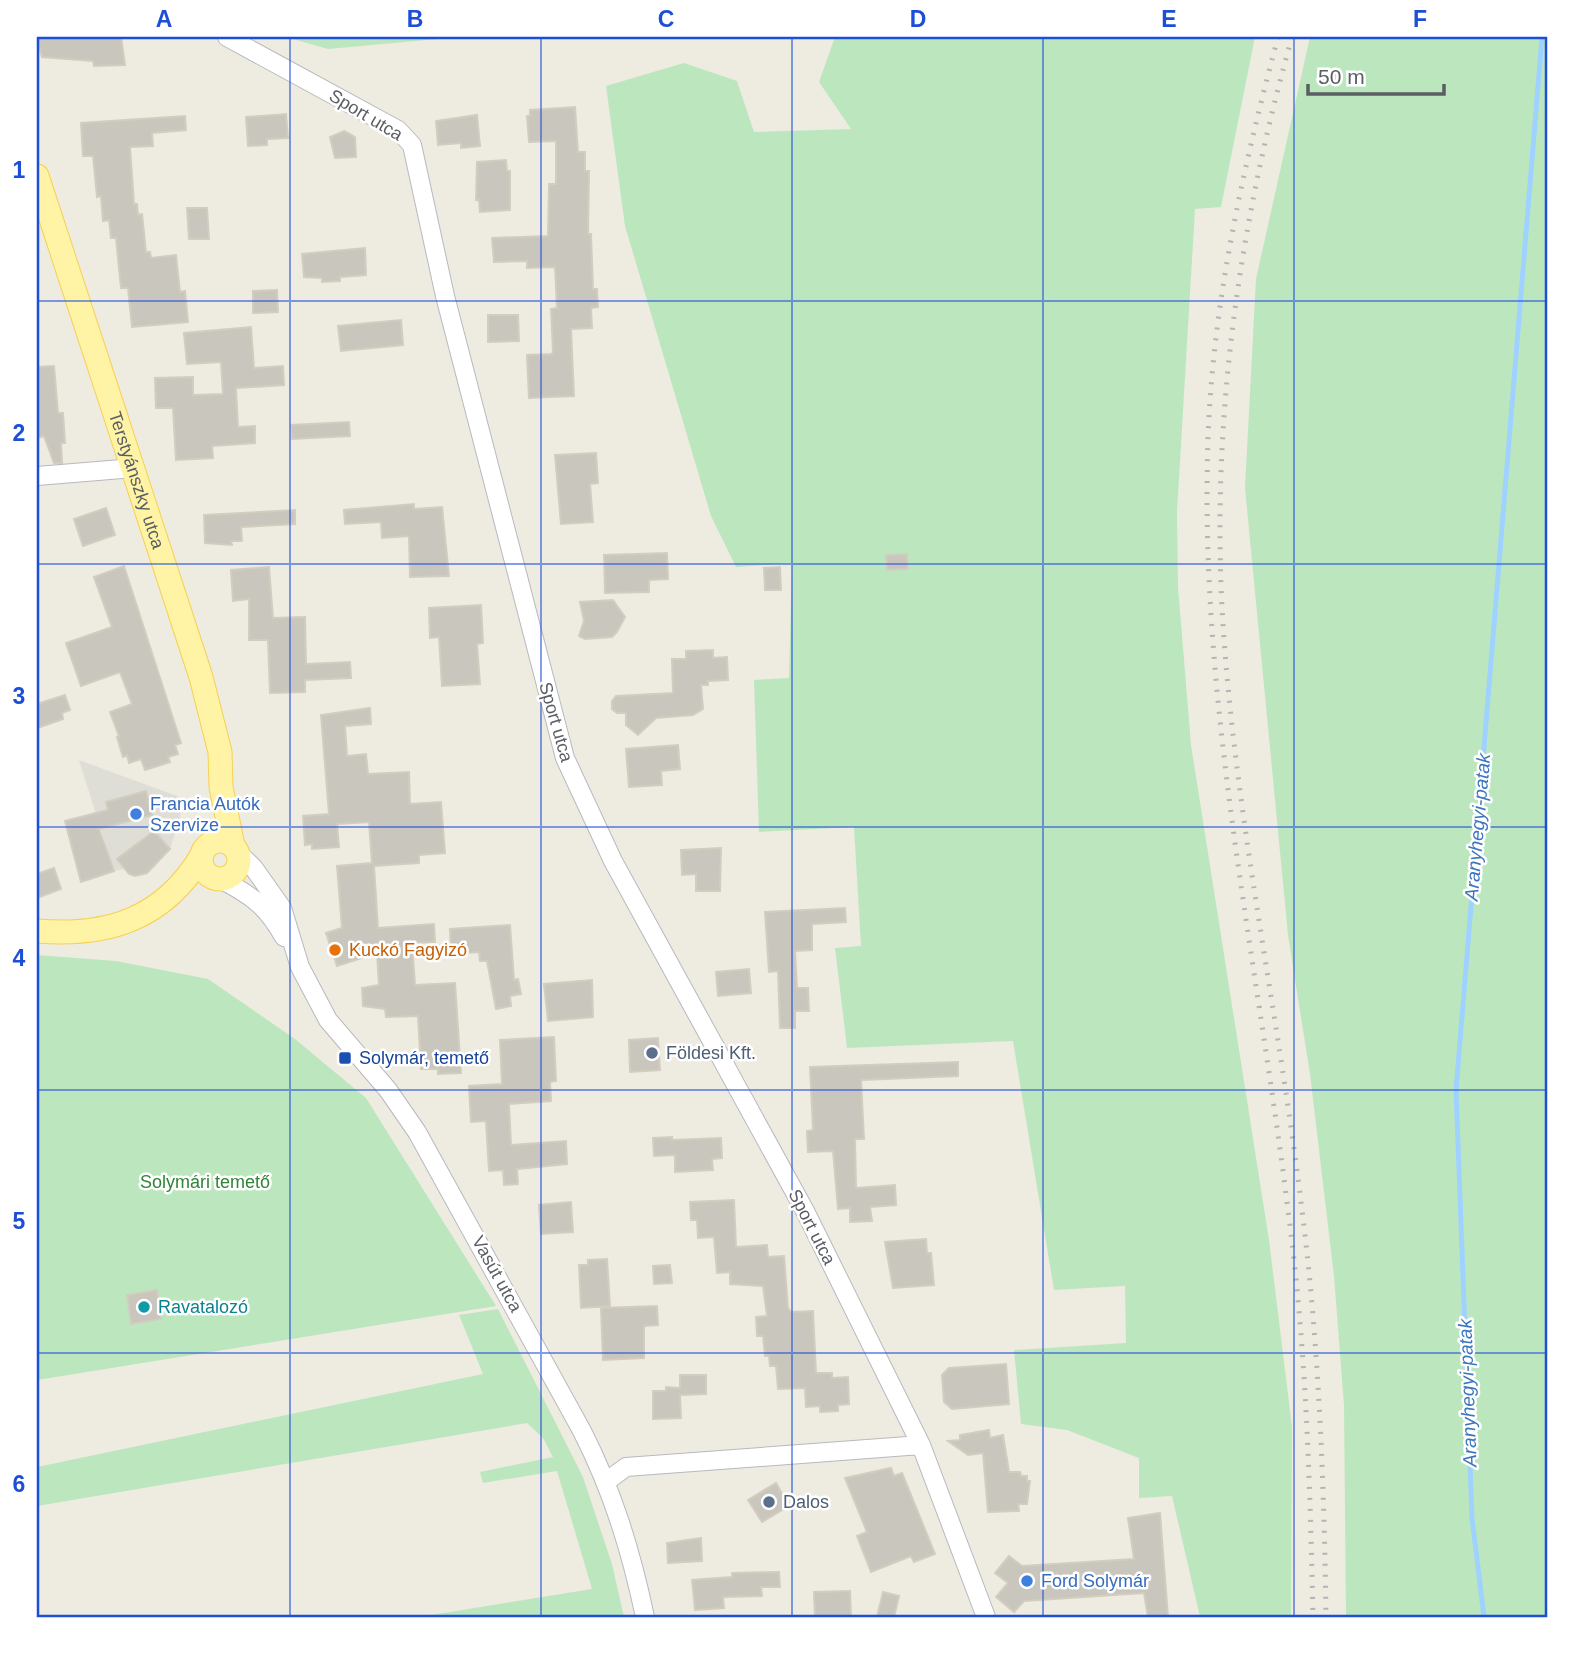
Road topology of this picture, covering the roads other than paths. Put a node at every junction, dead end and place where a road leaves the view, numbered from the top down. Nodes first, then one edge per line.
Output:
1 (227, 37) edge
2 (37, 176) edge
3 (134, 468) junction
4 (37, 476) edge
5 (220, 787) junction
6 (236, 850) junction
7 (204, 851) junction
8 (218, 879) junction
9 (162, 901) junction
10 (37, 931) edge
11 (298, 962) junction
12 (920, 1445) junction
13 (607, 1481) junction
14 (645, 1617) edge
15 (986, 1617) edge

1 - 12 street, Sport utca
2 - 3 main road, Terstyánszky utca
3 - 4 street
3 - 5 main road, Terstyánszky utca
5 - 6 main road, Terstyánszky utca
5 - 7 main road, Terstyánszky utca
6 - 7 main road
6 - 8 main road
6 - 11 street, Vasút utca
7 - 8 main road
7 - 9 main road
8 - 9 main road
8 - 11 street, Vasút utca
9 - 10 main road
11 - 13 street, Vasút utca
12 - 13 street
12 - 15 street, Sport utca
13 - 14 street, Vasút utca

